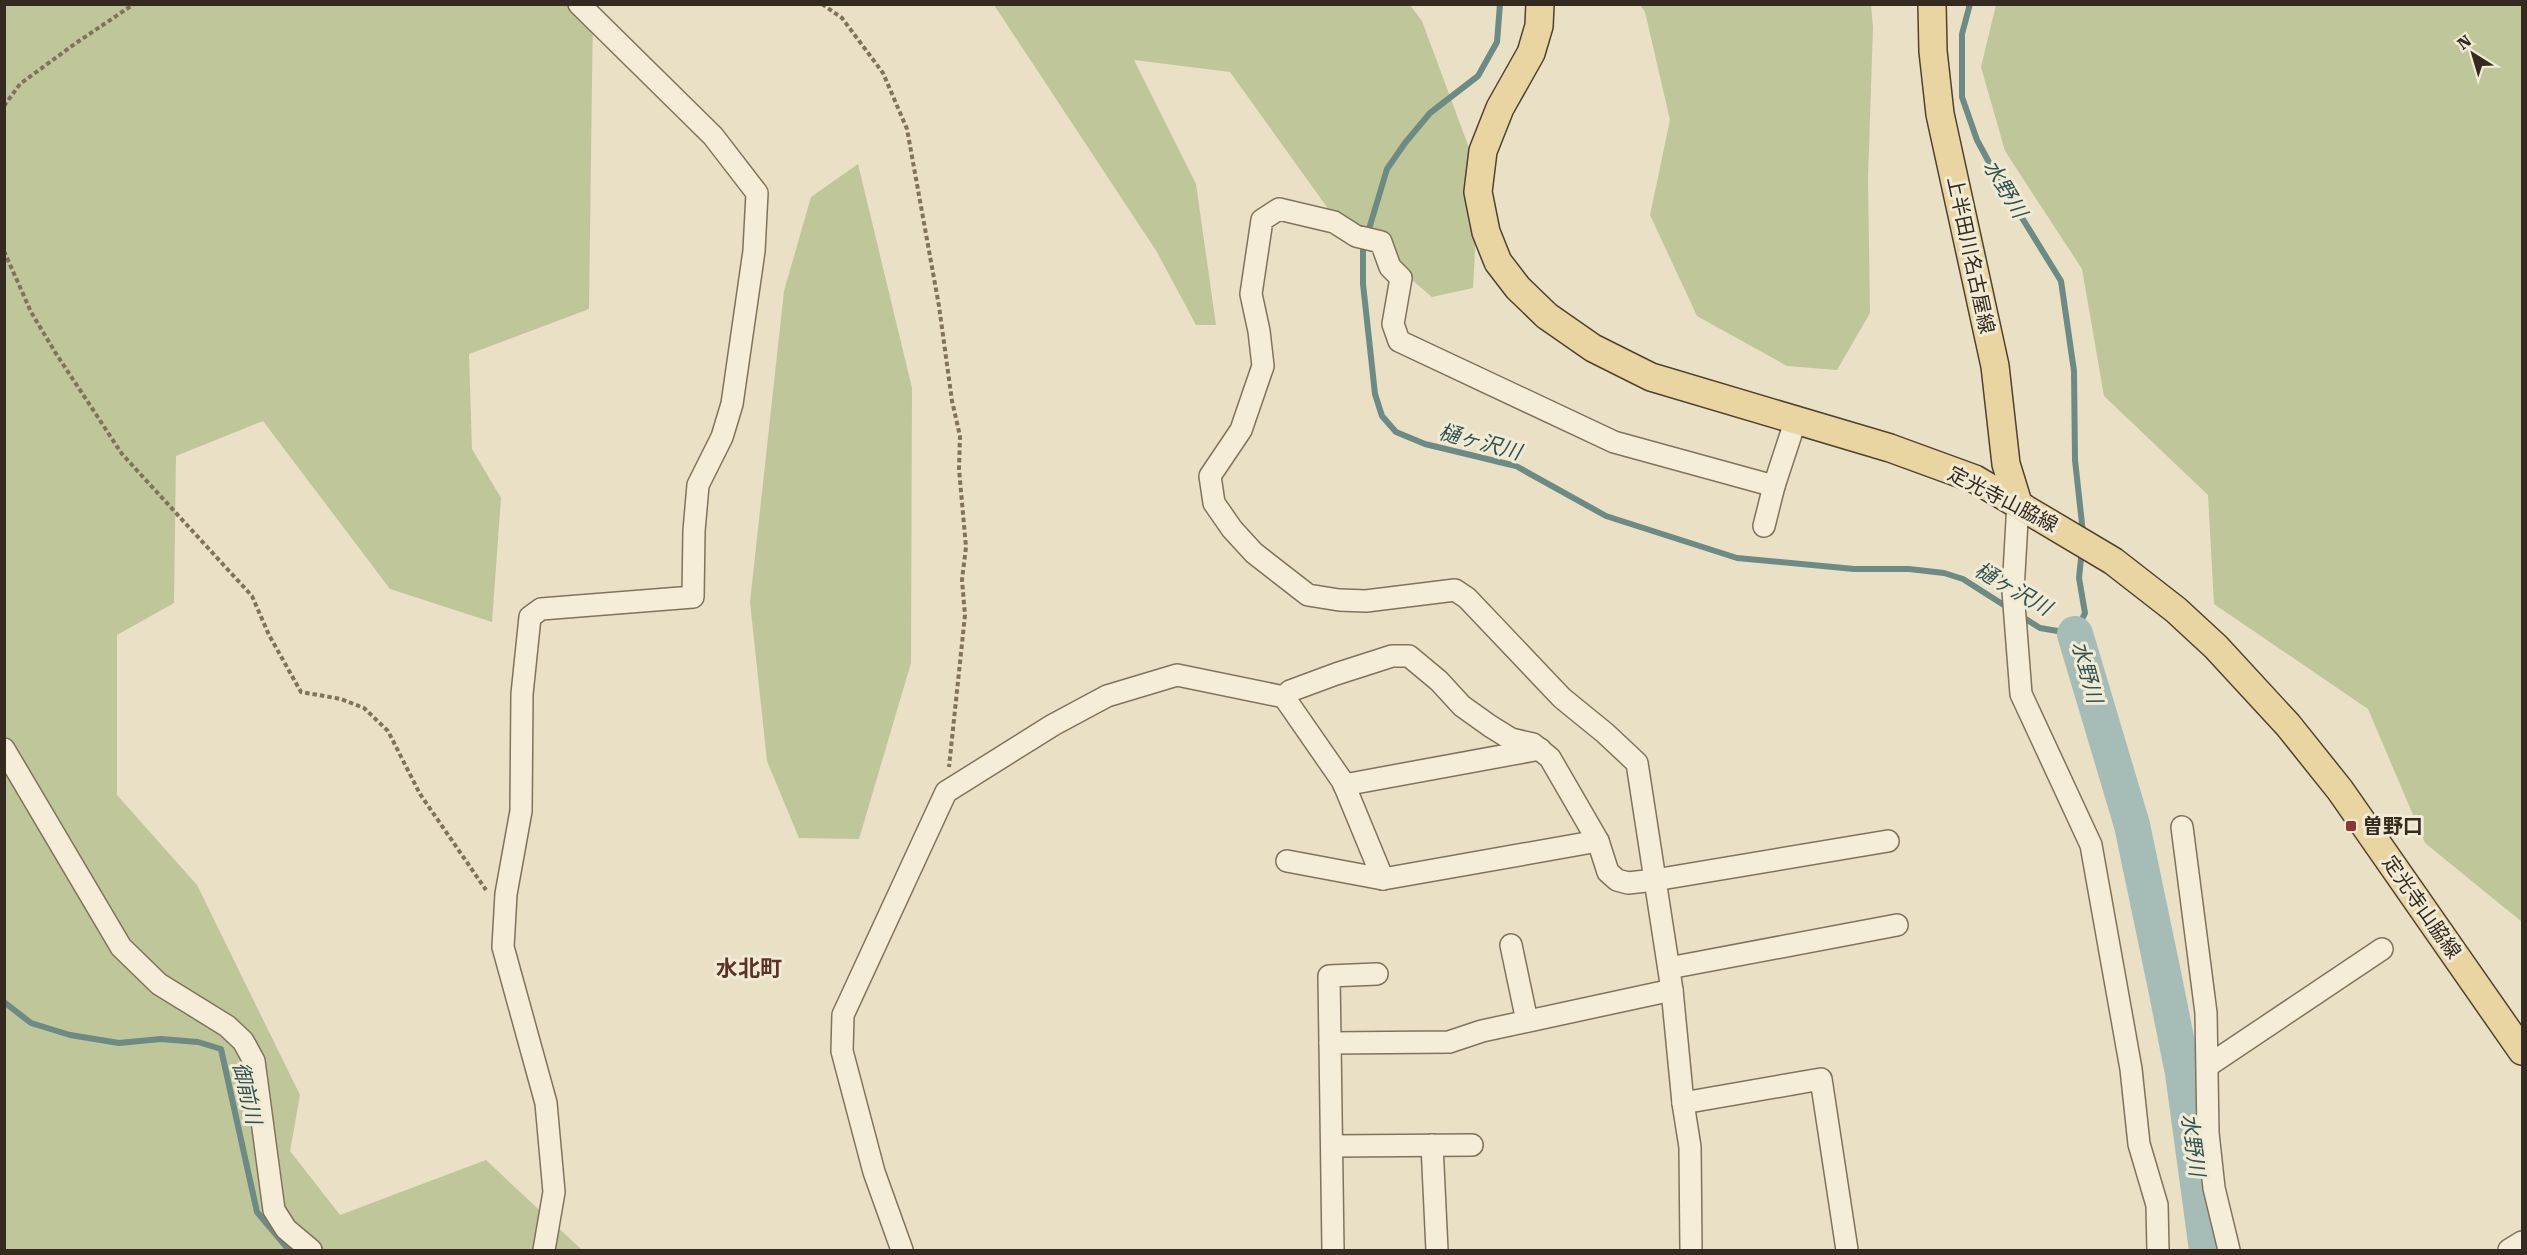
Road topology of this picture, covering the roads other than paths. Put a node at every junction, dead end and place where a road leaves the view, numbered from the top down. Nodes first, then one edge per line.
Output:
1 (579, 4) edge
2 (1540, 4) edge
3 (1932, 4) edge
4 (1796, 419) junction
5 (1774, 486) junction
6 (2018, 503) junction
7 (1764, 526) dead end
8 (1284, 697) junction
9 (4, 749) edge
10 (1540, 749) junction
11 (1344, 785) junction
12 (2182, 827) dead end
13 (1598, 841) junction
14 (1888, 841) dead end
15 (1287, 861) dead end
16 (1383, 879) junction
17 (1655, 880) junction
18 (1897, 925) dead end
19 (1511, 945) dead end
20 (2382, 949) dead end
21 (1669, 968) junction
22 (1377, 974) dead end
23 (1672, 990) junction
24 (1527, 1022) junction
25 (1330, 1043) junction
26 (2523, 1051) edge
27 (2209, 1065) junction
28 (1683, 1103) junction
29 (1472, 1145) dead end
30 (1332, 1146) junction
31 (1432, 1146) junction
32 (2523, 1242) edge
33 (311, 1251) edge
34 (544, 1251) edge
35 (902, 1251) edge
36 (1333, 1251) edge
37 (1437, 1251) edge
38 (1691, 1251) edge
39 (1847, 1251) edge
40 (2158, 1251) edge
41 (2229, 1251) edge
42 (2509, 1251) edge

1 - 34 street
2 - 4 main road, 定光寺山脇線
3 - 6 main road, 上半田川名古屋線
4 - 5 street
4 - 6 main road, 定光寺山脇線
5 - 7 street
5 - 17 street
6 - 26 main road, 定光寺山脇線
6 - 40 street
8 - 10 street
8 - 11 street
8 - 35 street
9 - 33 street
10 - 11 street
10 - 13 street
11 - 16 street
12 - 27 street
13 - 16 street
13 - 17 street
14 - 17 street
15 - 16 street
17 - 21 street
18 - 21 street
19 - 24 street
20 - 27 street
21 - 23 street
22 - 25 street
23 - 24 street
23 - 28 street
24 - 25 street
25 - 30 street
27 - 41 street
28 - 38 street
28 - 39 street
29 - 31 street
30 - 31 street
30 - 36 street
31 - 37 street
32 - 42 street

